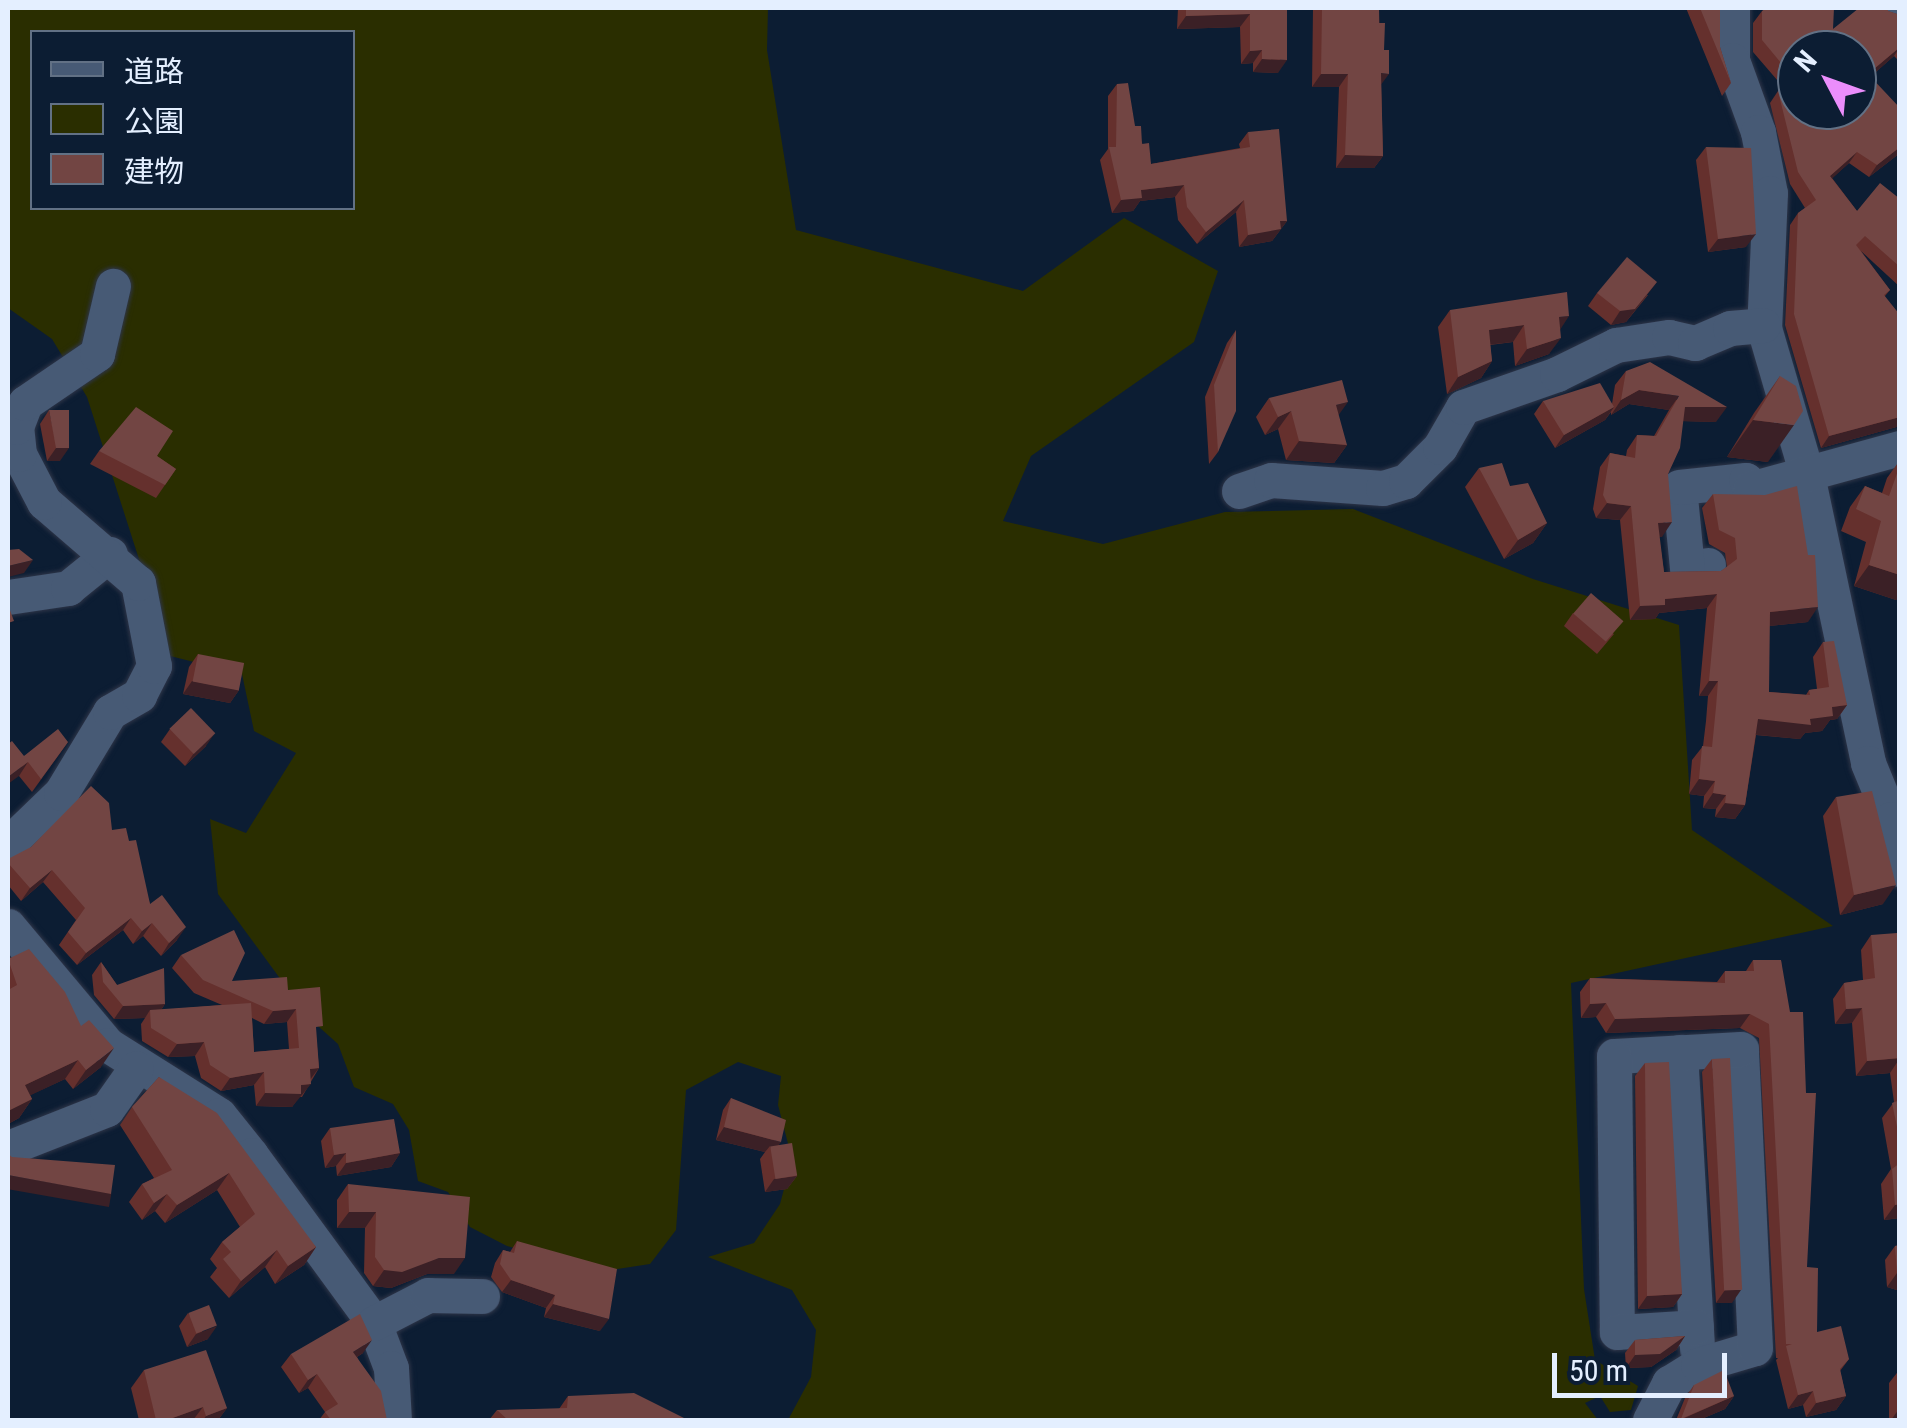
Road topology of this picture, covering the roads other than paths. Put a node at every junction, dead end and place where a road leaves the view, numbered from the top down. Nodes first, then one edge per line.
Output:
1 (1732, 8) edge
2 (114, 286) dead end
3 (1763, 326) junction
4 (1900, 448) edge
5 (1807, 475) junction
6 (1239, 491) dead end
7 (110, 554) junction
8 (1708, 565) dead end
9 (8, 598) edge
10 (8, 844) edge
11 (1900, 869) edge
12 (8, 926) edge
13 (1680, 1052) junction
14 (136, 1068) junction
15 (8, 1148) edge
16 (482, 1296) dead end
17 (374, 1323) junction
18 (1696, 1327) junction
19 (1698, 1365) junction
20 (394, 1420) edge
21 (1650, 1420) edge

1 - 3 street
2 - 7 street
3 - 5 street
3 - 6 street
4 - 5 street
5 - 8 street
5 - 11 street
7 - 9 street
7 - 10 street
12 - 14 street
13 - 18 street
13 - 18 street
13 - 19 street
14 - 15 street
14 - 17 street
16 - 17 street
17 - 20 street
18 - 19 street
19 - 21 street

